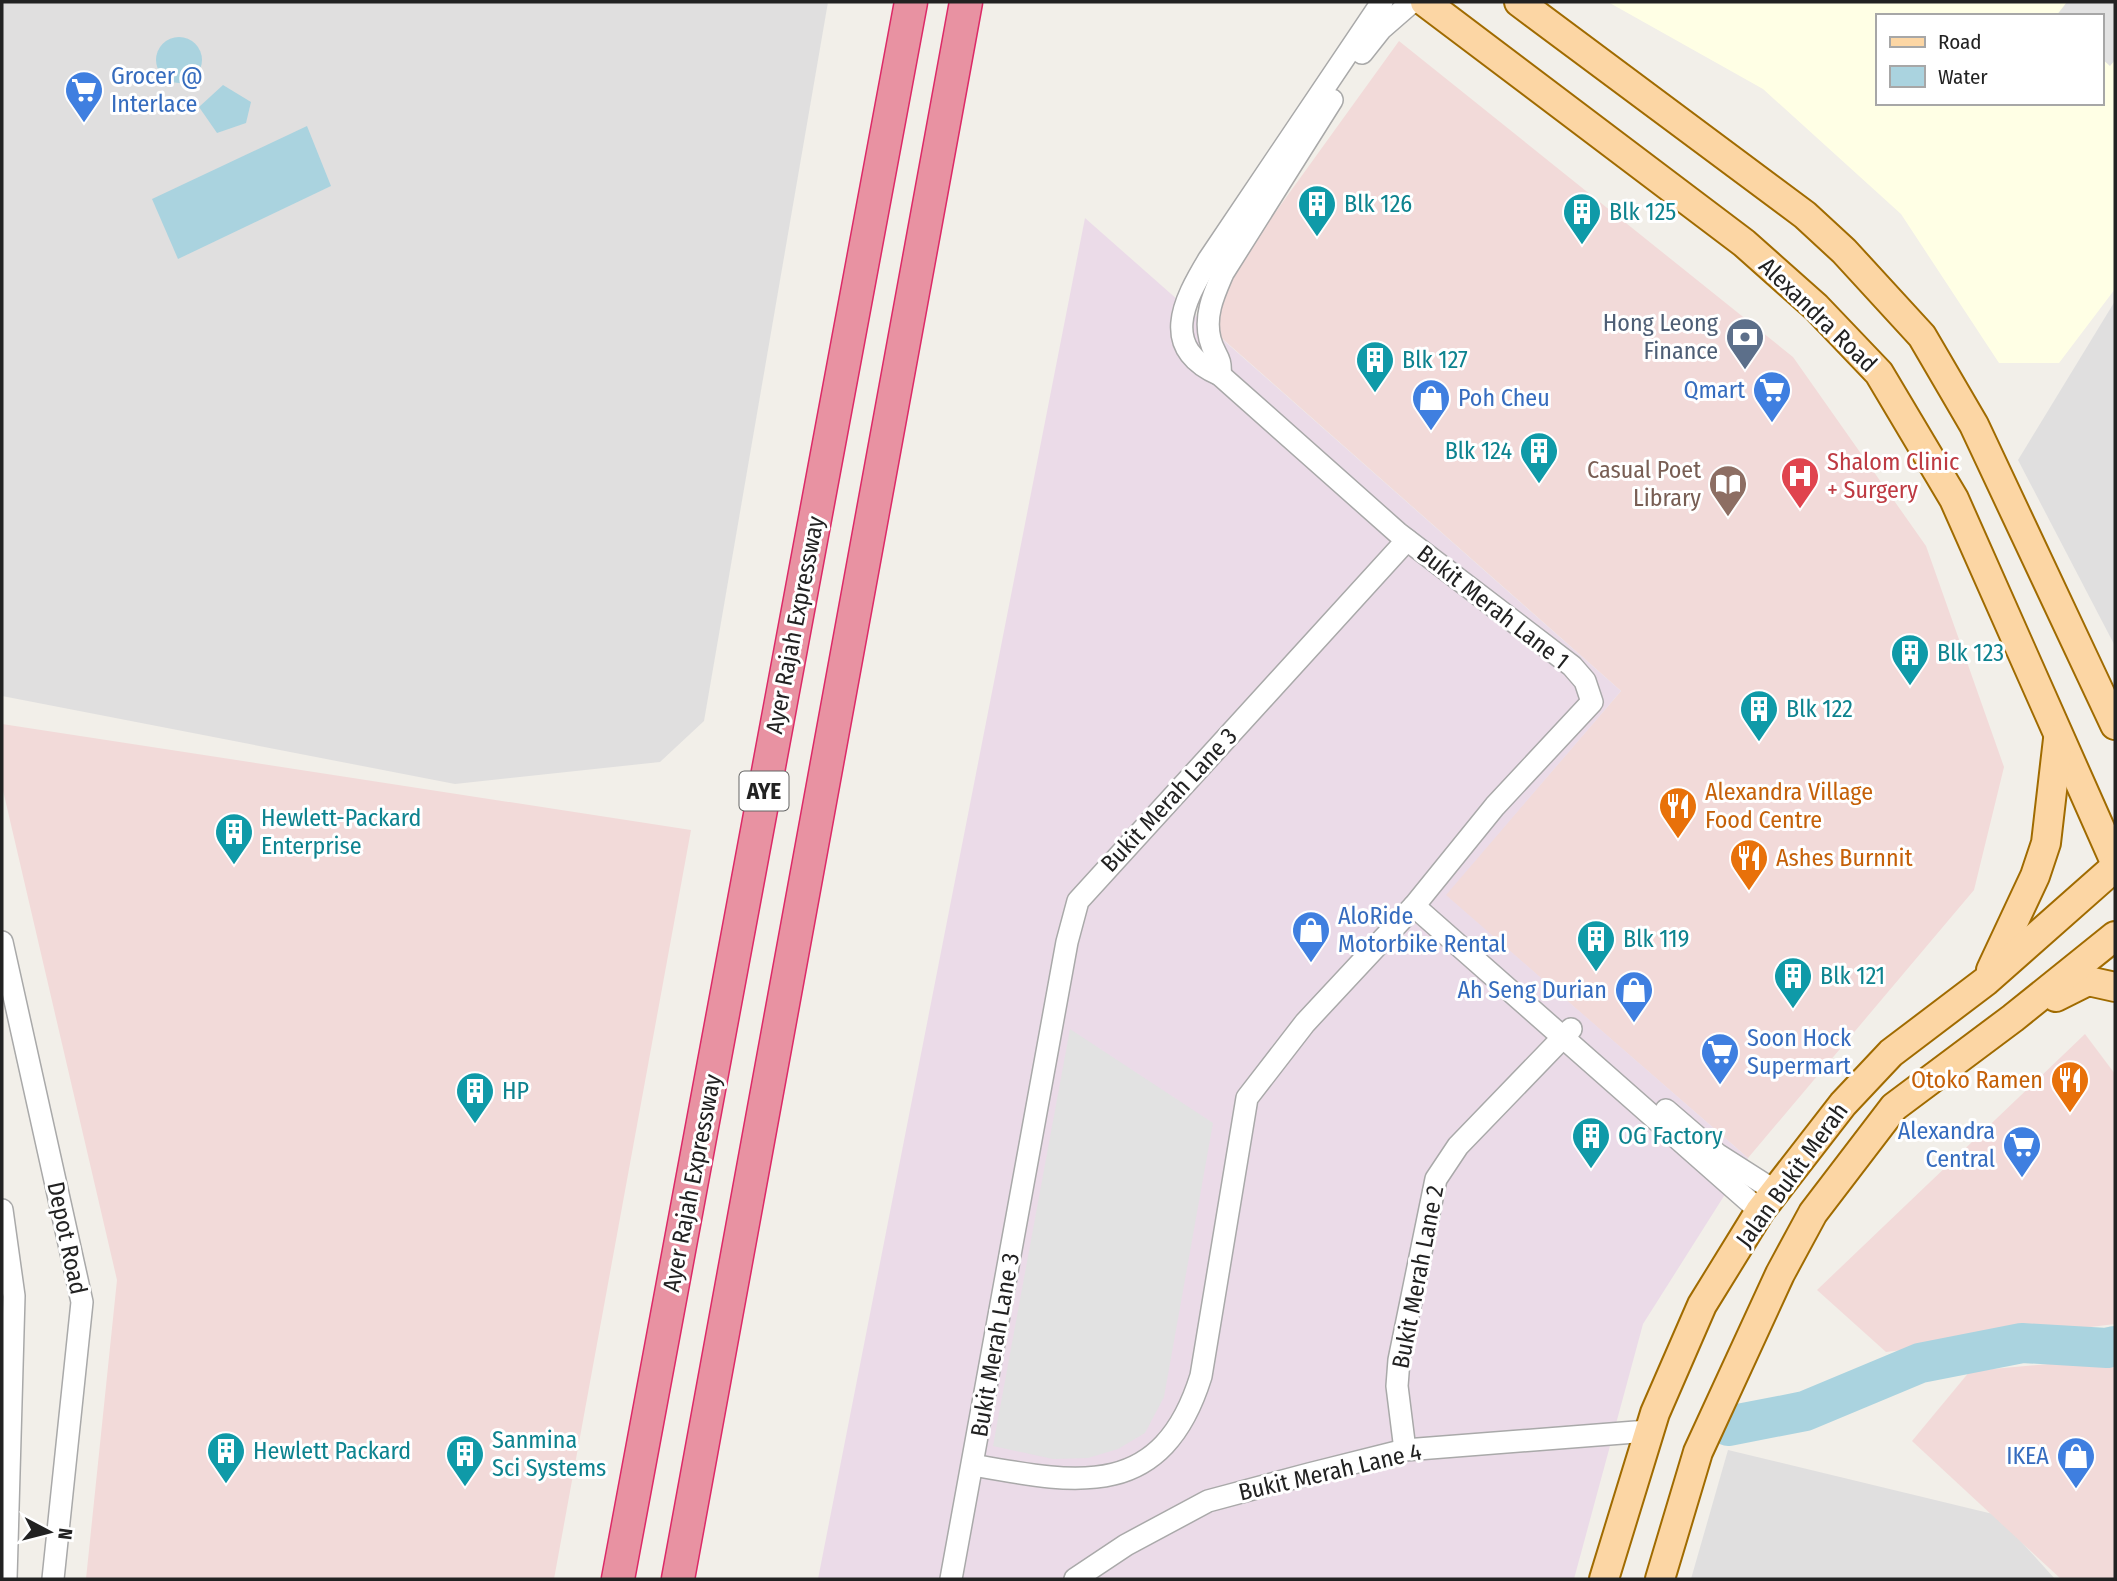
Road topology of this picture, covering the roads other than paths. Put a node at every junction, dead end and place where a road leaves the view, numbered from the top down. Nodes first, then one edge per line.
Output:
1 (911, 2) edge
2 (966, 2) edge
3 (1382, 2) edge
4 (1519, 2) edge
5 (1424, 3) edge
6 (1220, 375) junction
7 (1407, 540) junction
8 (2106, 696) edge
9 (2115, 725) edge
10 (2058, 737) junction
11 (2115, 865) edge
12 (1418, 902) junction
13 (2115, 936) edge
14 (2, 942) edge
15 (1986, 981) junction
16 (2115, 987) edge
17 (2013, 1018) junction
18 (1567, 1034) junction
19 (1767, 1201) junction
20 (2, 1210) edge
21 (1648, 1431) junction
22 (1405, 1450) junction
23 (973, 1465) junction
24 (6, 1579) edge
25 (53, 1579) edge
26 (618, 1579) edge
27 (678, 1579) edge
28 (951, 1579) edge
29 (1074, 1579) edge
30 (1604, 1579) edge
31 (1660, 1579) edge

1 - 26 highway, Ayer Rajah Expressway / AYE
2 - 27 highway, AYE
3 - 6 street, Bukit Merah Lane 1
4 - 8 main road
5 - 6 street
5 - 10 main road, Alexandra Road
6 - 7 street, Bukit Merah Lane 1
7 - 12 street, Bukit Merah Lane 1
7 - 23 street, Bukit Merah Lane 3
8 - 9 main road
10 - 11 main road, Alexandra Road
10 - 15 main road
11 - 15 main road, Jalan Bukit Merah
12 - 18 street
12 - 23 street, Bukit Merah Lane 3
13 - 17 main road, Jalan Bukit Merah
14 - 25 street, Depot Road
15 - 19 main road, Jalan Bukit Merah
16 - 17 main road
17 - 31 main road, Jalan Bukit Merah
18 - 19 street
18 - 22 street, Bukit Merah Lane 2
19 - 21 main road, Jalan Bukit Merah
20 - 24 street
21 - 22 street, Bukit Merah Lane 4
21 - 30 main road, Jalan Bukit Merah
22 - 29 street, Bukit Merah Lane 4
23 - 28 street

